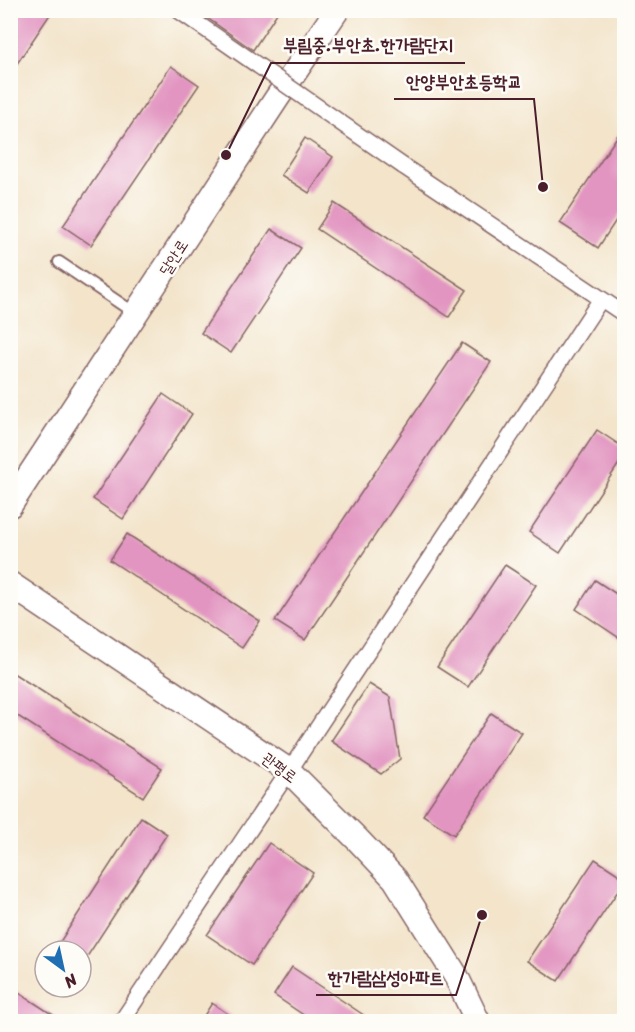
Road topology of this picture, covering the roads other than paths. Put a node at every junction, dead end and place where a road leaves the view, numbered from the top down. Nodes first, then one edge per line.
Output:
1 (178, 10) edge
2 (337, 10) edge
3 (58, 262) dead end
4 (601, 299) junction
5 (136, 314) junction
6 (624, 314) edge
7 (10, 505) edge
8 (10, 584) edge
9 (289, 771) junction
10 (121, 1022) edge
11 (478, 1022) edge

1 - 4 street, bridge
2 - 5 street, 달안로
3 - 5 lane
4 - 6 street
4 - 9 street
5 - 7 street, 달안로
8 - 9 street, 관평로
9 - 10 street
9 - 11 street, 관평로

